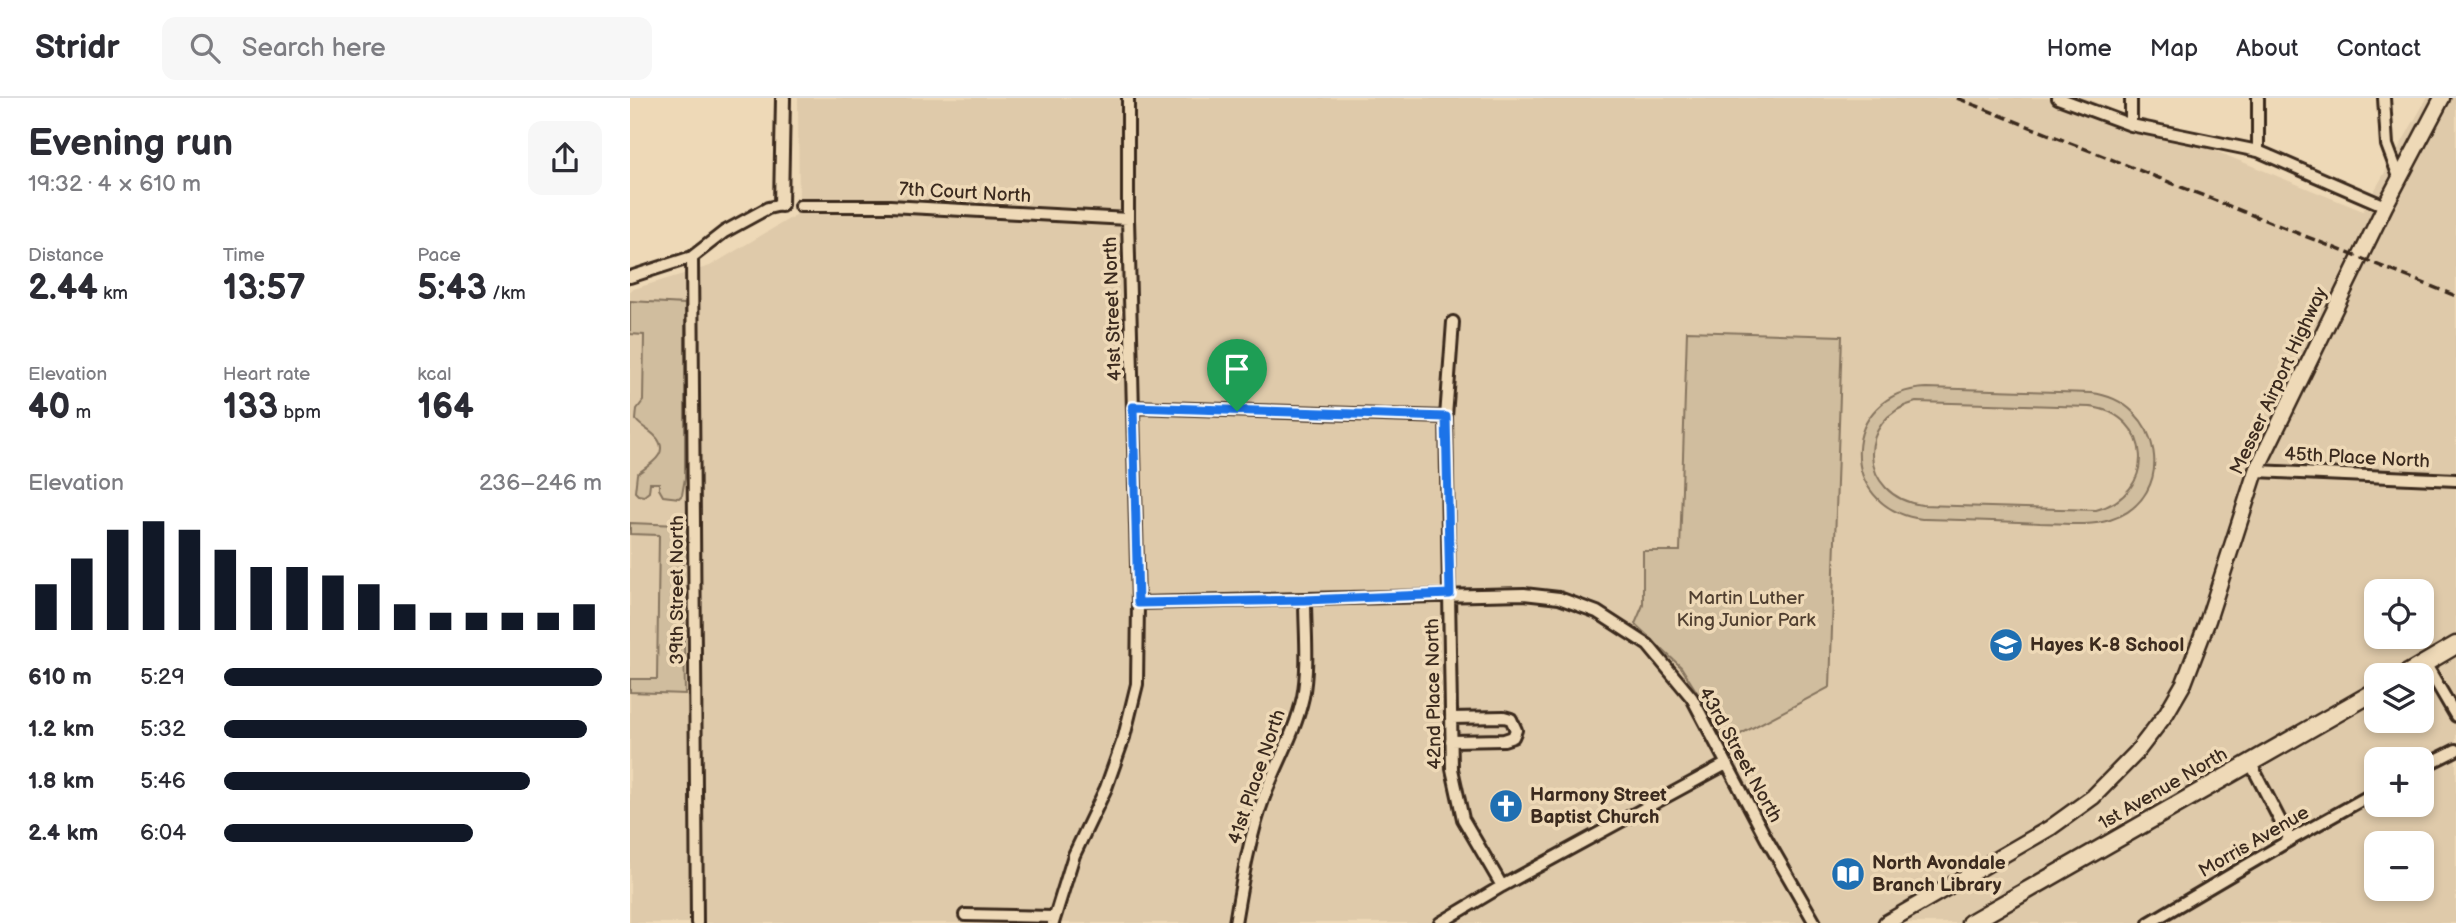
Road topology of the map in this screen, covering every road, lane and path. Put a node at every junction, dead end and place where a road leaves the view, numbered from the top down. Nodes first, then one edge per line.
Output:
1 (783, 98) edge
2 (1128, 98) edge
3 (2058, 98) edge
4 (2131, 98) edge
5 (2258, 98) edge
6 (2384, 98) edge
7 (2442, 98) edge
8 (2131, 125) junction
9 (2258, 151) junction
10 (2399, 177) junction
11 (782, 205) joint
12 (800, 206) dead end
13 (2385, 206) junction
14 (1128, 219) junction
15 (692, 257) junction
16 (630, 277) edge
17 (1453, 322) dead end
18 (1133, 407) junction
19 (1446, 417) junction
20 (2256, 471) junction
21 (2456, 480) edge
22 (1450, 594) junction
23 (1305, 600) junction
24 (1138, 603) junction
25 (2456, 645) edge
26 (2425, 663) edge
27 (2434, 678) edge
28 (2364, 698) edge
29 (2456, 716) edge
30 (1451, 718) junction
31 (1451, 741) junction
32 (2456, 750) edge
33 (2434, 761) edge
34 (1726, 764) junction
35 (2251, 764) junction
36 (2364, 799) edge
37 (2290, 840) junction
38 (1502, 886) junction
39 (965, 915) dead end
40 (1054, 920) edge
41 (697, 923) edge
42 (1235, 923) edge
43 (1440, 923) edge
44 (1815, 923) edge
45 (1886, 923) edge
46 (1970, 923) edge
47 (2149, 923) edge

1 - 11 street
2 - 14 street, 41st Street North
3 - 8 street
4 - 8 street
5 - 9 street
6 - 10 street
7 - 10 main road, Messer Airport Highway
8 - 9 street
9 - 13 street
10 - 13 main road, Messer Airport Highway
11 - 15 street
12 - 14 street, 7th Court North
13 - 20 main road, Messer Airport Highway
14 - 18 street, 41st Street North
15 - 16 street
15 - 41 street, 39th Street North
17 - 19 street, 42nd Place North
18 - 19 street
18 - 24 street, 41st Street North
19 - 22 street, 42nd Place North
20 - 21 street, 45th Place North
20 - 45 main road, Messer Airport Highway
22 - 23 street, 43rd Street North
22 - 30 street, 42nd Place North
22 - 34 street, 43rd Street North
23 - 24 street, 43rd Street North
23 - 42 street, 41st Place North
24 - 40 street, 41st Street North
25 - 26 main road
27 - 29 street
28 - 35 main road, 1st Avenue North
30 - 31 street, 42nd Place North
30 - 31 street
31 - 38 street, 42nd Place North
32 - 33 street
34 - 38 street
34 - 44 street, 43rd Street North
35 - 37 street
35 - 46 main road, 1st Avenue North
36 - 37 street, Morris Avenue
37 - 47 street, Morris Avenue
38 - 43 street
39 - 40 street

